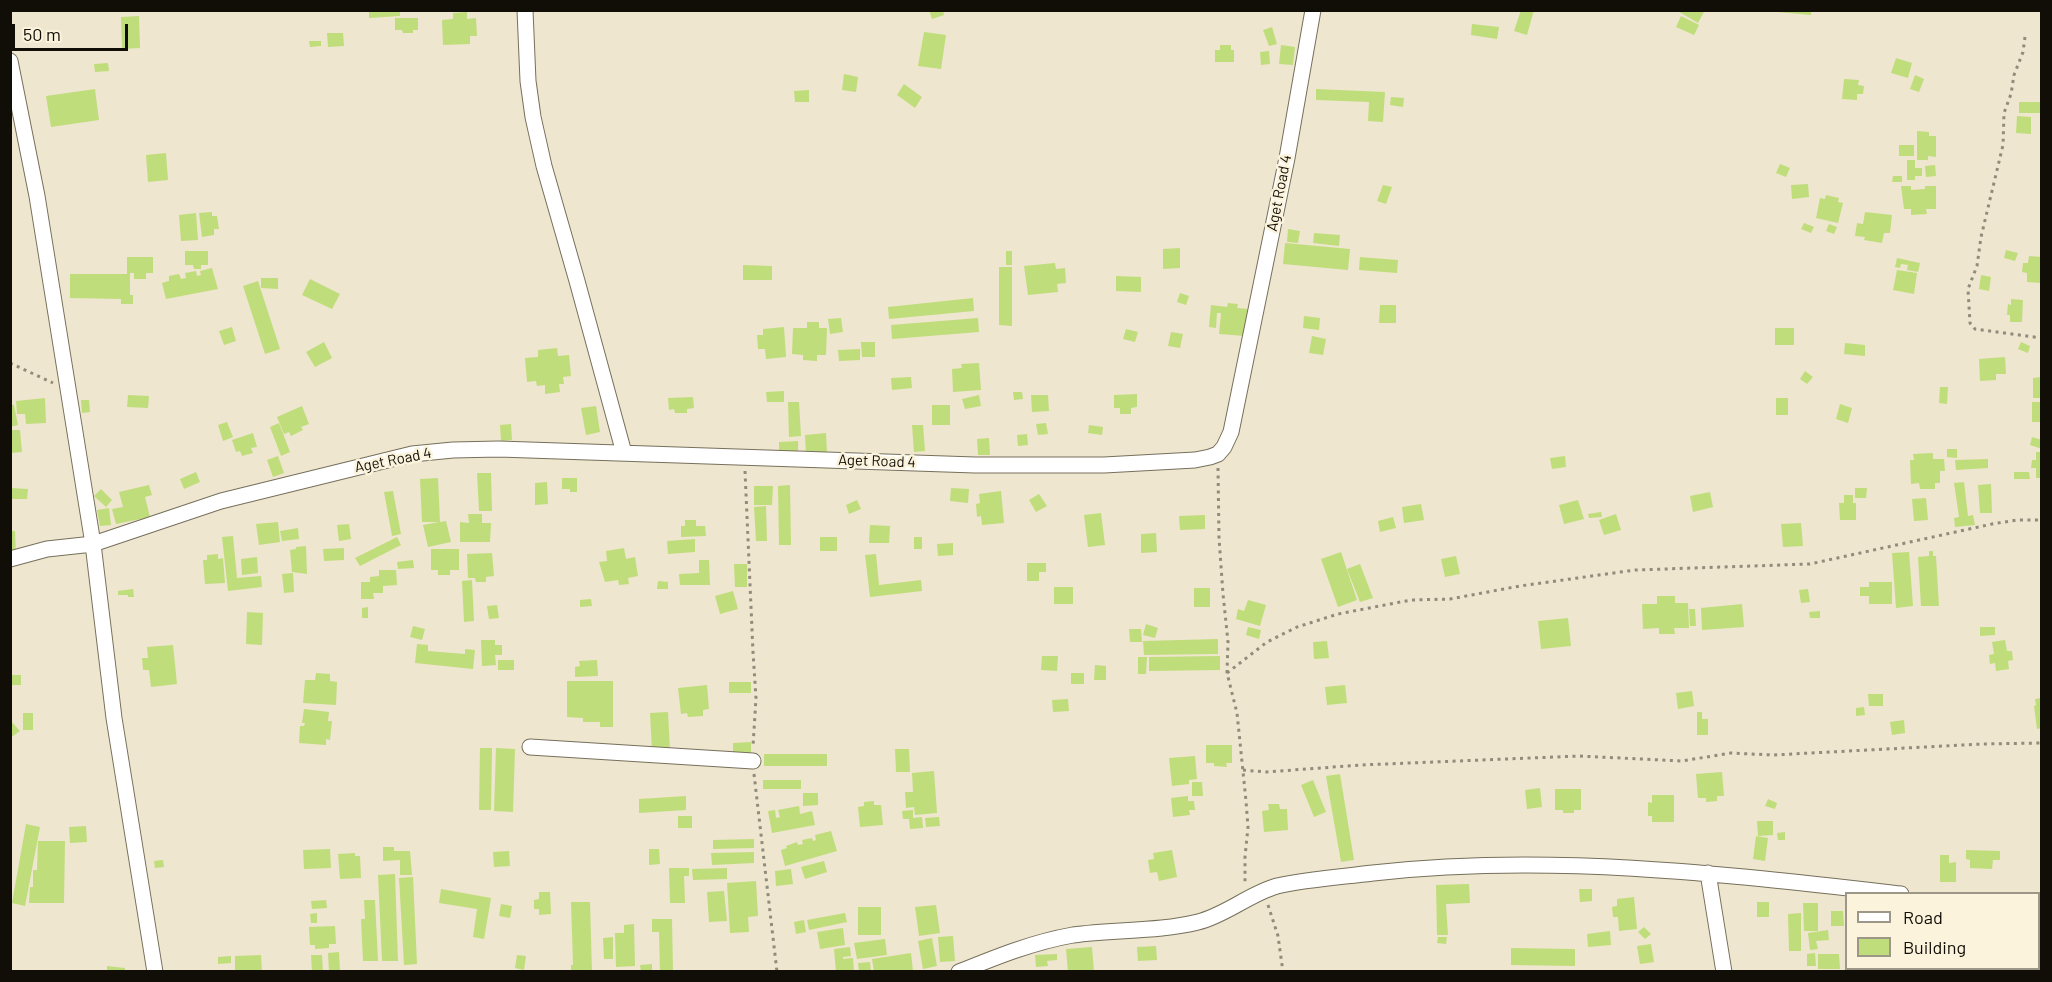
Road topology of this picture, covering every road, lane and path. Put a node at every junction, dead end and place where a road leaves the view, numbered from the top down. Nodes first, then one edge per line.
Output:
1 (525, 10) edge
2 (1313, 10) edge
3 (2025, 37) dead end
4 (10, 61) edge
5 (2042, 338) edge
6 (10, 363) edge
7 (69, 390) junction
8 (624, 453) junction
9 (1218, 454) junction
10 (745, 456) junction
11 (2042, 520) edge
12 (93, 544) junction
13 (10, 559) edge
14 (1227, 673) junction
15 (2042, 743) edge
16 (530, 747) dead end
17 (753, 761) junction
18 (1243, 770) junction
19 (1708, 873) junction
20 (1883, 892) edge
21 (1260, 893) junction
22 (1246, 900) junction
23 (155, 972) edge
24 (777, 972) edge
25 (959, 972) edge
26 (1283, 972) edge
27 (1724, 972) edge

1 - 8 street
2 - 9 street, Aget Road 4
3 - 5 path
4 - 7 street
6 - 7 path
7 - 12 street
8 - 10 street, Aget Road 4
8 - 12 street, Aget Road 4
9 - 10 street, Aget Road 4
9 - 14 path
10 - 17 path
11 - 14 path
12 - 13 street, Aget Road 4
12 - 23 street
14 - 18 path
15 - 18 path
16 - 17 street
17 - 24 path
18 - 22 path
19 - 20 street
19 - 21 street
19 - 27 street
21 - 22 street
21 - 26 path
22 - 25 street

